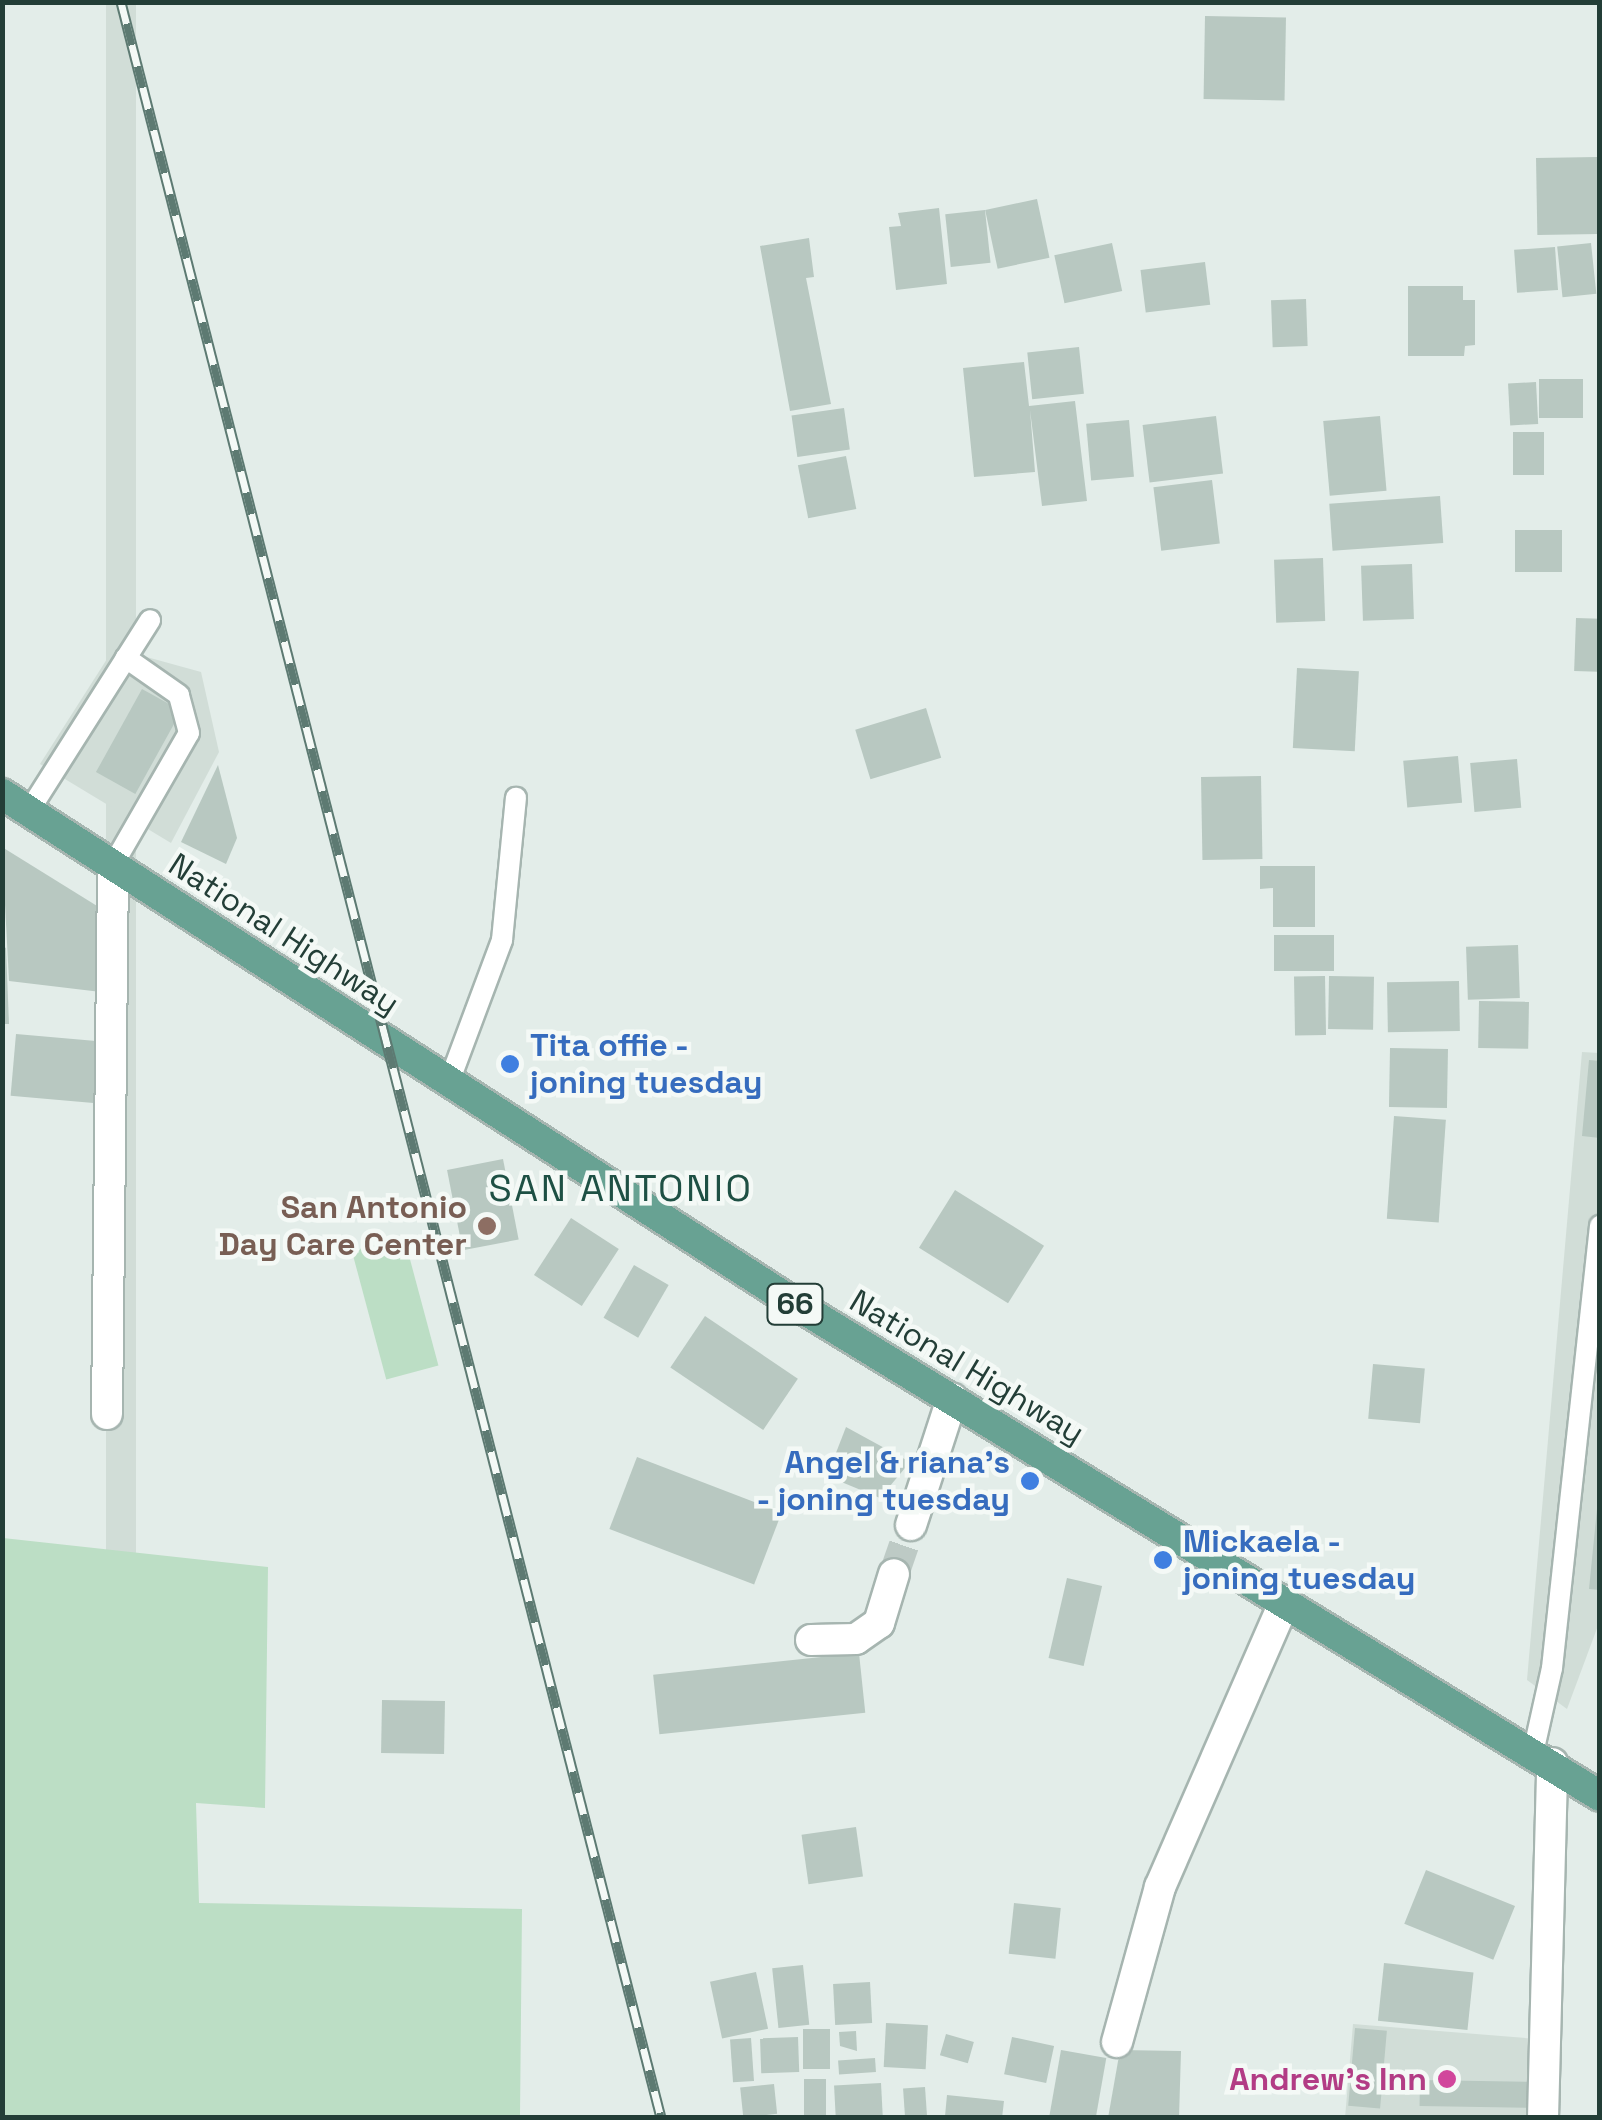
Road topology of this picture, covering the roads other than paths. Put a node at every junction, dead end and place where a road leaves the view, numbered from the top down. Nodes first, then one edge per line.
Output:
1 (150, 620) dead end
2 (126, 658) junction
3 (2, 794) edge
4 (516, 798) dead end
5 (29, 811) junction
6 (113, 865) junction
7 (450, 1082) junction
8 (1600, 1226) edge
9 (952, 1399) junction
10 (106, 1414) dead end
11 (912, 1525) tunnel mouth
12 (894, 1574) tunnel mouth
13 (1285, 1600) junction
14 (811, 1640) dead end
15 (1543, 1758) junction
16 (1600, 1796) edge
17 (1117, 2042) dead end
18 (1543, 2118) edge

1 - 2 lane
2 - 5 lane
2 - 6 lane
3 - 5 main road, National Highway / 66
4 - 7 lane
5 - 6 main road, National Highway / 66
6 - 7 main road, National Highway / 66
6 - 10 street
7 - 9 main road, National Highway / 66
8 - 15 lane
9 - 11 street
9 - 13 main road, National Highway / 66
12 - 14 street
13 - 15 main road, National Highway / 66
13 - 17 street
15 - 16 main road, National Highway / 66
15 - 18 street

